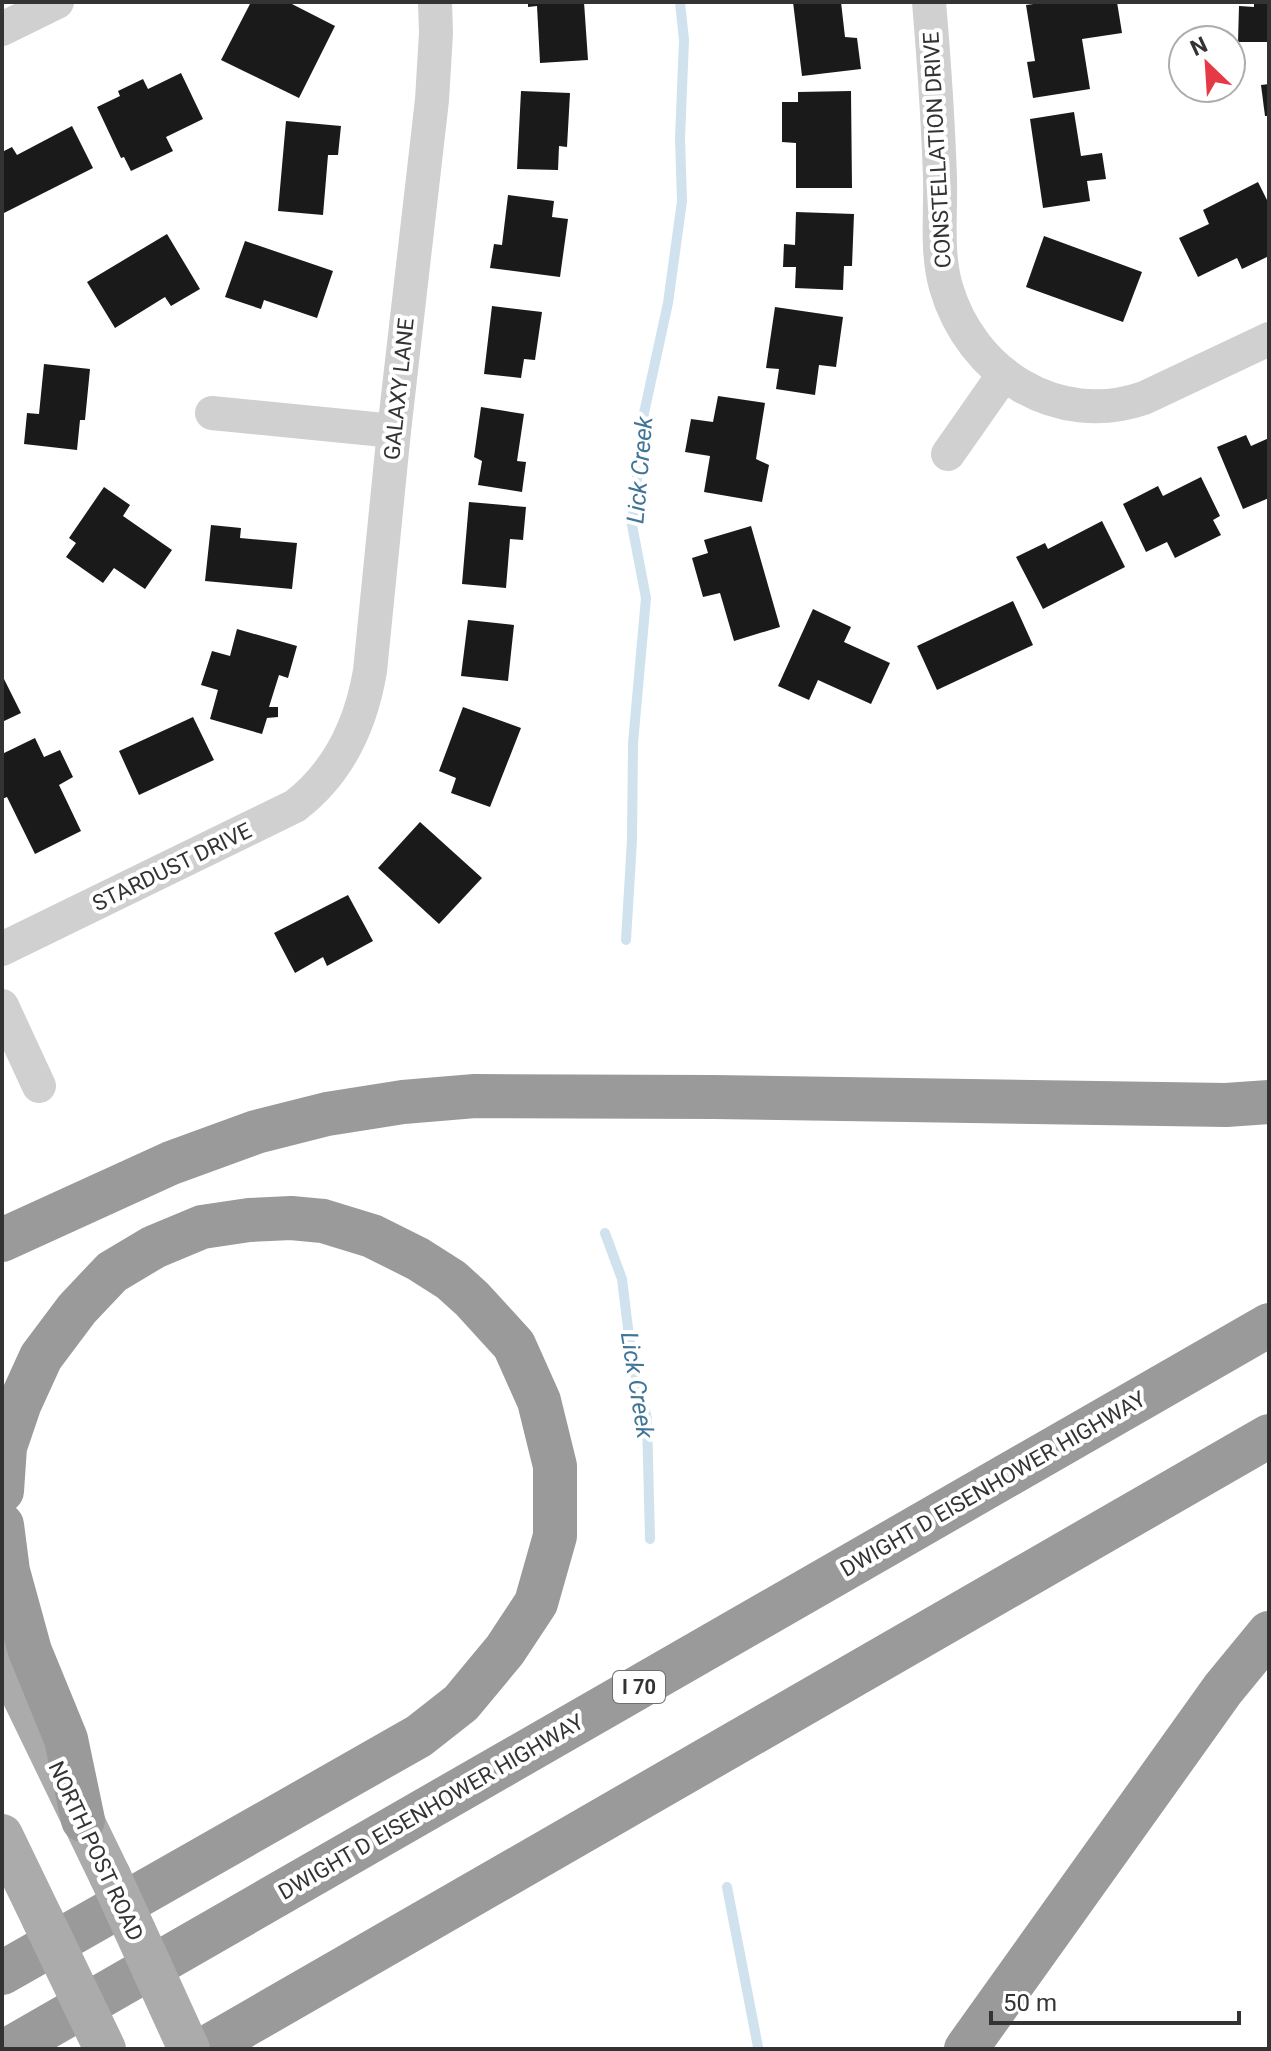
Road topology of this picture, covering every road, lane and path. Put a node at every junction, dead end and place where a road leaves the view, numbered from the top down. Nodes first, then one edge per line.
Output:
1 (57, 2) edge
2 (435, 2) edge
3 (929, 2) edge
4 (2, 29) edge
5 (1269, 339) edge
6 (1004, 374) junction
7 (212, 413) dead end
8 (394, 431) junction
9 (948, 454) dead end
10 (331, 769) joint
11 (2, 949) edge
12 (2, 1006) edge
13 (39, 1086) dead end
14 (1269, 1102) edge
15 (50, 1218) junction
16 (2, 1229) edge
17 (2, 1240) edge
18 (1269, 1325) edge
19 (1269, 1436) edge
20 (2, 1491) edge
21 (2, 1525) edge
22 (1269, 1633) edge
23 (2, 1653) edge
24 (83, 1820) junction
25 (2, 1835) edge
26 (2, 1973) edge
27 (9, 2049) edge
28 (105, 2049) edge
29 (189, 2049) edge
30 (204, 2049) edge
31 (966, 2049) edge

1 - 4 street
2 - 8 street, GALAXY LANE
3 - 6 street, CONSTELLATION DRIVE
5 - 6 street
6 - 9 street
7 - 8 street
8 - 10 street, GALAXY LANE
10 - 11 street, STARDUST DRIVE
12 - 13 street
14 - 15 highway
15 - 16 highway
15 - 17 highway
18 - 27 highway, DWIGHT D EISENHOWER HIGHWAY / I 70
19 - 30 highway
20 - 26 highway
21 - 24 highway
22 - 31 highway
23 - 24 main road, NORTH POST ROAD
24 - 29 main road, NORTH POST ROAD, bridge
25 - 28 main road, bridge

